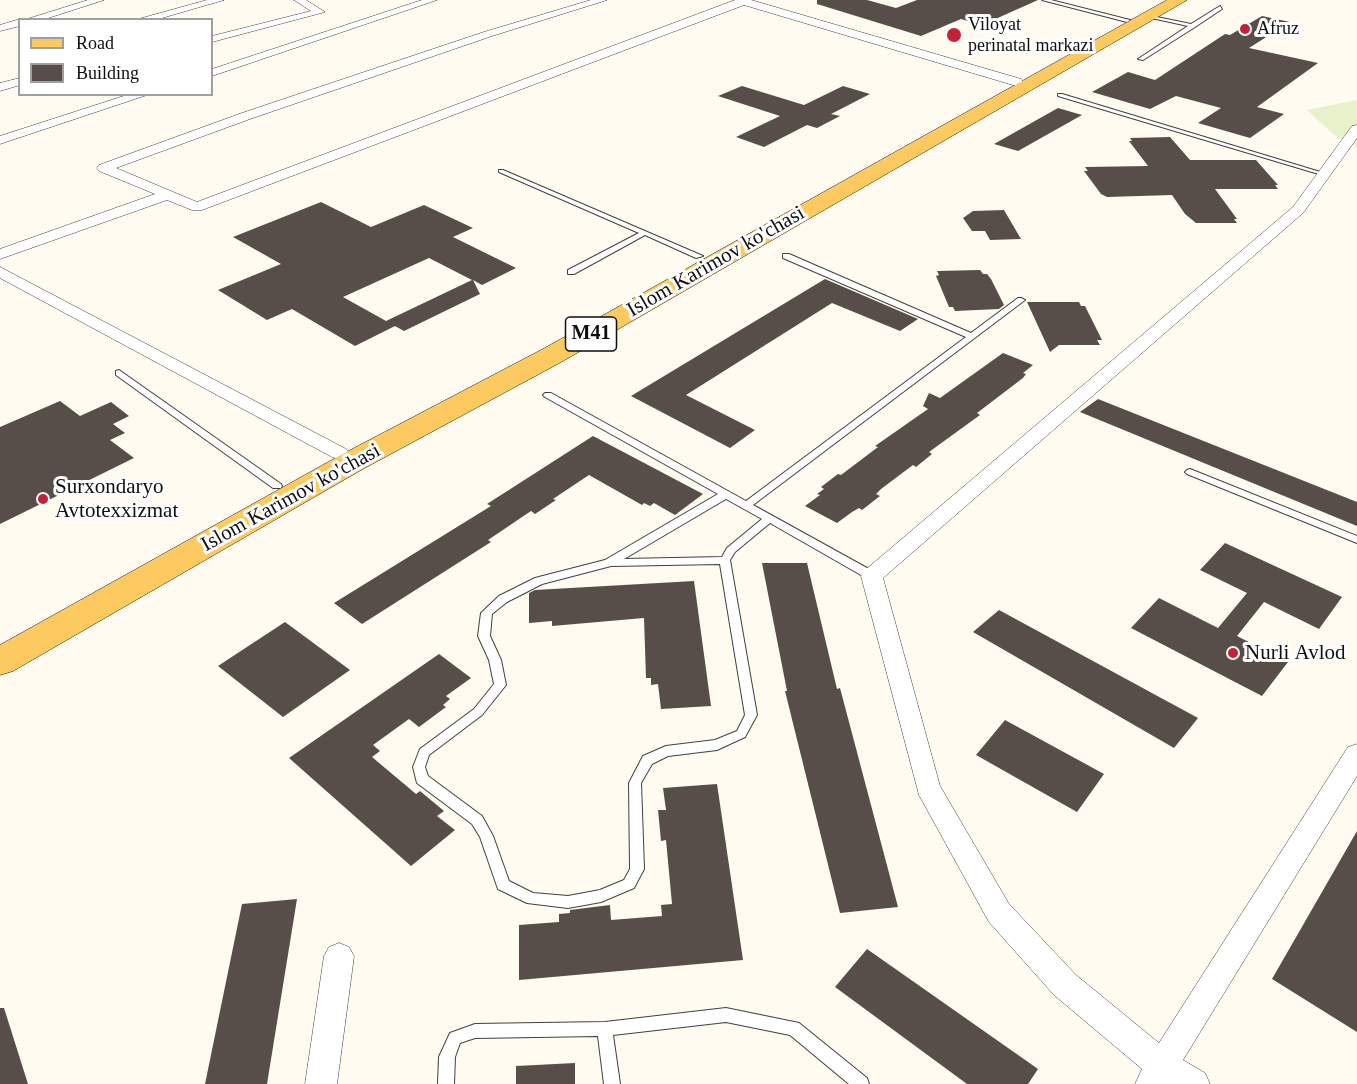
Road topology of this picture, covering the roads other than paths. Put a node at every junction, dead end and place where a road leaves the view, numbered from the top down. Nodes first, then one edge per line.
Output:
1 (99, 0) edge
2 (219, 0) edge
3 (300, 0) edge
4 (432, 0) edge
5 (602, 0) edge
6 (772, 0) edge
7 (1045, 0) edge
8 (1179, 0) edge
9 (742, 1) edge
10 (757, 6) junction
11 (1220, 8) dead end
12 (1146, 12) edge
13 (36, 18) edge
14 (148, 18) edge
15 (18, 23) edge
16 (1193, 26) junction
17 (0, 28) edge
18 (213, 39) edge
19 (1141, 59) dead end
20 (213, 73) edge
21 (18, 82) edge
22 (1017, 82) junction
23 (0, 87) edge
24 (1060, 95) dead end
25 (138, 96) edge
26 (1357, 129) edge
27 (0, 140) edge
28 (501, 171) dead end
29 (1324, 174) junction
30 (167, 195) junction
31 (644, 233) junction
32 (0, 254) edge
33 (699, 256) junction
34 (786, 256) dead end
35 (0, 272) edge
36 (571, 272) dead end
37 (1021, 300) dead end
38 (972, 337) junction
39 (119, 373) dead end
40 (548, 395) dead end
41 (339, 453) junction
42 (1190, 472) dead end
43 (277, 486) junction
44 (726, 494) junction
45 (747, 506) junction
46 (769, 519) junction
47 (1357, 540) edge
48 (725, 560) junction
49 (609, 563) junction
50 (872, 576) junction
51 (0, 639) edge
52 (0, 662) edge
53 (1357, 754) edge
54 (339, 956) dead end
55 (605, 1029) junction
56 (1156, 1074) edge
57 (321, 1084) edge
58 (446, 1084) edge
59 (612, 1084) edge
60 (861, 1084) edge
61 (1194, 1084) edge

1 - 13 street
2 - 14 street
3 - 18 street
4 - 20 street
5 - 30 street
6 - 10 street
7 - 12 lane
8 - 12 main road, Islom Karimov ko'chasi / M41
9 - 10 street
9 - 30 street
10 - 22 street
11 - 16 lane
12 - 16 lane
12 - 22 main road, Islom Karimov ko'chasi / M41
12 - 52 main road, Islom Karimov ko'chasi / M41
15 - 17 street
16 - 19 lane
21 - 23 street
22 - 33 main road, Islom Karimov ko'chasi / M41
24 - 29 lane
25 - 27 street
26 - 29 street
28 - 31 lane
29 - 50 street
30 - 32 street
31 - 33 lane
31 - 36 lane
33 - 41 main road, Islom Karimov ko'chasi / M41
34 - 38 lane
35 - 41 street
37 - 38 lane
38 - 45 lane
39 - 43 lane
40 - 44 lane
41 - 43 main road, Islom Karimov ko'chasi / M41
42 - 47 lane
43 - 51 main road, Islom Karimov ko'chasi / M41
44 - 45 lane
44 - 49 lane
45 - 46 lane
46 - 48 lane
46 - 50 lane
48 - 49 lane
48 - 49 lane
50 - 56 street
53 - 56 street
54 - 57 street
55 - 58 lane
55 - 59 lane
55 - 60 lane
56 - 61 street

